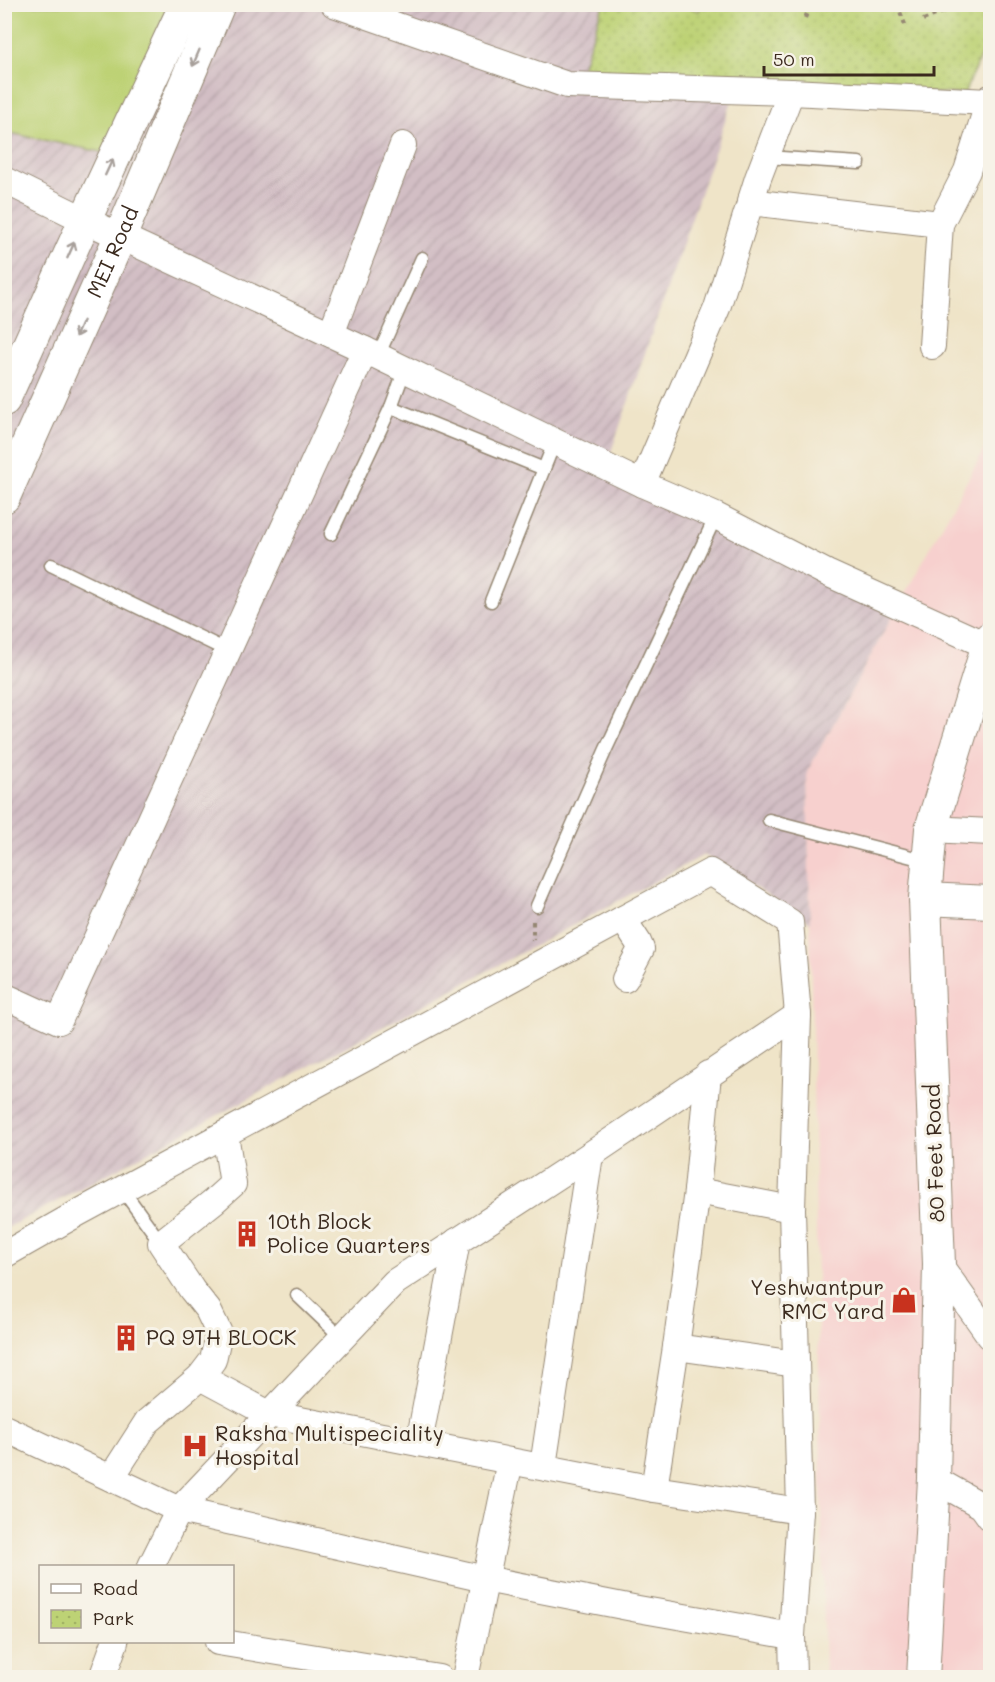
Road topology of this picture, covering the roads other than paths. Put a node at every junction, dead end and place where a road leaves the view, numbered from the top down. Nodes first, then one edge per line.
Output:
1 (186, 4) edge
2 (219, 4) edge
3 (334, 4) edge
4 (791, 92) junction
5 (990, 100) edge
6 (403, 145) dead end
7 (766, 157) junction
8 (859, 163) dead end
9 (4, 180) edge
10 (750, 202) junction
11 (85, 220) junction
12 (940, 224) junction
13 (120, 237) junction
14 (422, 258) dead end
15 (330, 334) junction
16 (932, 346) dead end
17 (372, 353) junction
18 (405, 369) junction
19 (4, 400) edge
20 (391, 407) junction
21 (555, 441) junction
22 (544, 469) junction
23 (642, 484) junction
24 (4, 497) edge
25 (716, 516) junction
26 (331, 534) dead end
27 (51, 565) dead end
28 (491, 601) dead end
29 (989, 642) edge
30 (228, 651) junction
31 (769, 820) dead end
32 (931, 829) junction
33 (990, 832) edge
34 (928, 862) junction
35 (925, 899) junction
36 (990, 902) edge
37 (537, 906) road end
38 (623, 919) junction
39 (625, 979) dead end
40 (4, 996) edge
41 (798, 1015) junction
42 (708, 1074) junction
43 (225, 1134) junction
44 (590, 1155) junction
45 (122, 1189) junction
46 (697, 1191) junction
47 (792, 1209) junction
48 (457, 1241) junction
49 (161, 1243) junction
50 (4, 1255) edge
51 (939, 1263) junction
52 (297, 1295) dead end
53 (990, 1336) edge
54 (342, 1338) junction
55 (676, 1347) junction
56 (796, 1364) junction
57 (200, 1377) junction
58 (268, 1414) junction
59 (4, 1428) edge
60 (419, 1443) junction
61 (510, 1461) junction
62 (543, 1466) junction
63 (111, 1478) junction
64 (934, 1479) junction
65 (654, 1489) junction
66 (179, 1510) junction
67 (800, 1511) junction
68 (990, 1517) edge
69 (152, 1565) edge
70 (485, 1579) junction
71 (792, 1635) junction
72 (114, 1643) edge
73 (230, 1643) edge
74 (102, 1677) edge
75 (439, 1677) edge
76 (465, 1677) edge
77 (793, 1677) edge
78 (922, 1677) edge

11 -> 1 street, MEI Road
2 -> 13 street, MEI Road
3 - 4 street
4 - 5 street
4 - 7 street
5 - 12 street
6 - 15 street
7 - 8 lane
7 - 10 street
9 - 11 street
10 - 12 street
10 - 23 street
11 - 13 street
19 -> 11 street, MEI Road
12 - 16 street
13 - 15 street
13 -> 24 street, MEI Road
14 - 17 lane
15 - 17 street
17 - 18 street
17 - 30 street
18 - 20 lane
18 - 21 street
20 - 22 lane
20 - 26 lane
21 - 22 lane
21 - 23 street
22 - 28 lane
23 - 25 street
25 - 29 street
25 - 37 lane
27 - 30 lane
29 - 32 street, 80 Feet Road
30 - 40 street
31 - 34 lane
32 - 33 street
32 - 34 street, 80 Feet Road
34 - 35 street, 80 Feet Road
35 - 36 street
35 - 51 street, 80 Feet Road
38 - 39 street
38 - 41 street
38 - 43 street
41 - 42 street
41 - 47 street
42 - 44 street
42 - 46 street
43 - 45 street
43 - 49 street
44 - 48 street
44 - 62 street
45 - 49 lane
45 - 50 street
46 - 47 street
46 - 55 street
47 - 56 street
48 - 54 street
48 - 60 street
49 - 57 street
51 - 53 street
51 - 64 street, 80 Feet Road
52 - 54 lane
54 - 58 street
55 - 56 street
55 - 65 street
56 - 67 street
57 - 58 street
57 - 63 street
58 - 60 street
58 - 66 street
59 - 63 street
60 - 61 street
61 - 62 street
61 - 70 street
62 - 65 street
63 - 66 street
64 - 68 street
64 - 78 street, 80 Feet Road
65 - 67 street
66 - 69 street
66 - 70 street
67 - 71 street
70 - 71 street
70 - 76 street
71 - 77 street
72 - 74 street
73 - 75 street

